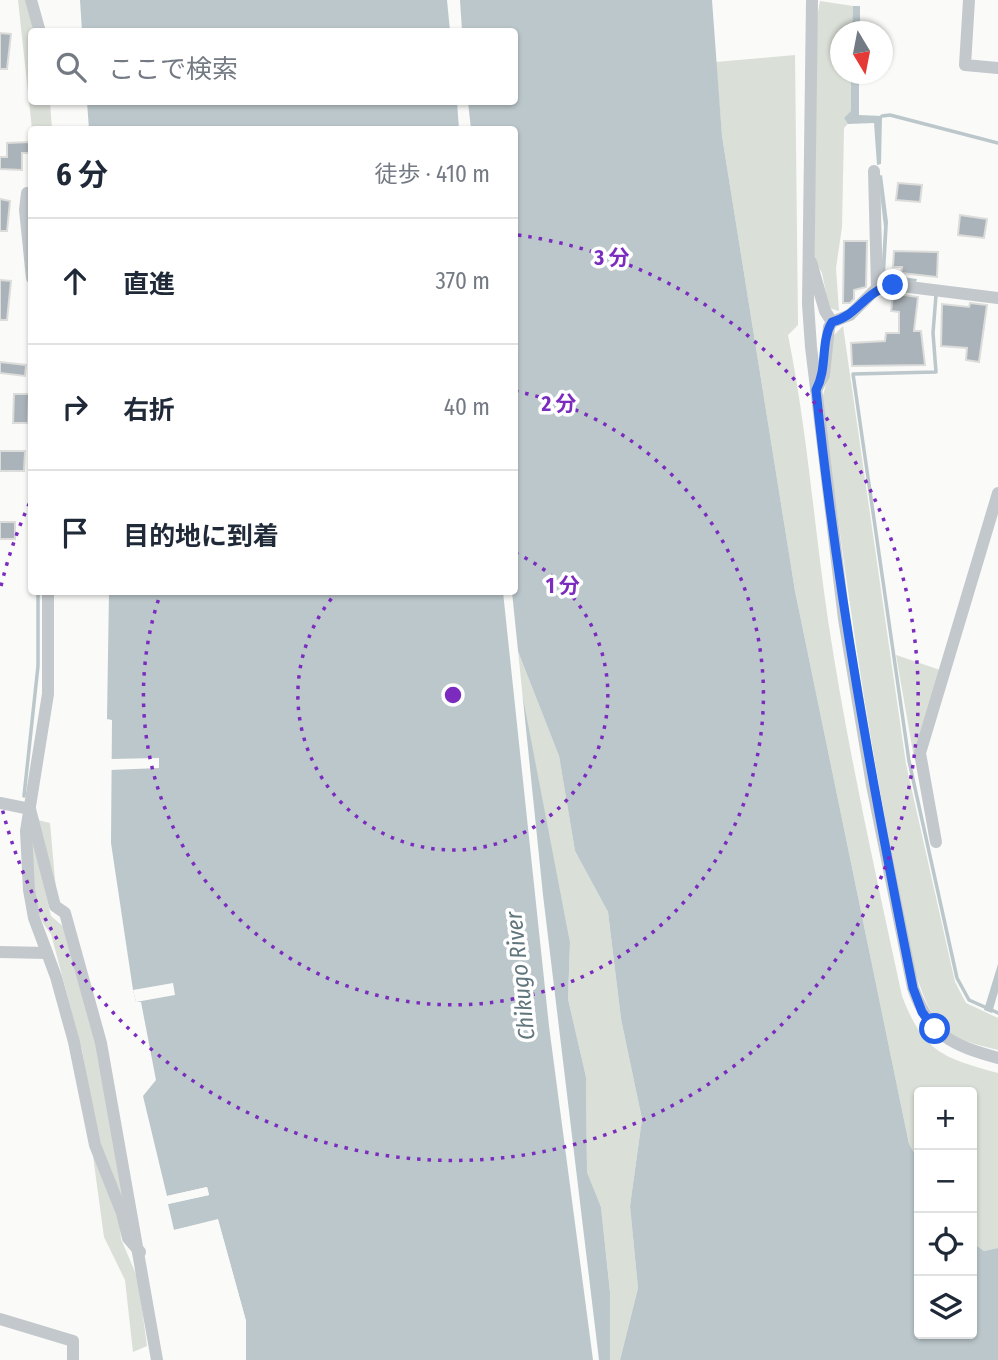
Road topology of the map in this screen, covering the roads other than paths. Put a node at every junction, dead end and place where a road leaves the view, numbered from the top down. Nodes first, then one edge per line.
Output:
1 (31, 0) edge
2 (812, 0) edge
3 (969, 0) edge
4 (39, 28) edge
5 (998, 68) edge
6 (874, 171) dead end
7 (28, 194) edge
8 (28, 239) edge
9 (810, 259) junction
10 (877, 288) junction
11 (998, 298) edge
12 (832, 322) junction
13 (816, 390) junction
14 (998, 493) edge
15 (48, 595) edge
16 (0, 803) edge
17 (30, 809) junction
18 (936, 842) dead end
19 (0, 952) edge
20 (47, 953) junction
21 (998, 1058) edge
22 (140, 1252) junction
23 (0, 1319) edge
24 (73, 1360) edge
25 (157, 1360) edge

1 - 4 street
2 - 9 street
3 - 5 street
6 - 10 street
7 - 8 street
9 - 12 street
9 - 13 street
10 - 11 street
10 - 12 street
12 - 13 street
13 - 21 street
14 - 18 street
15 - 17 street
16 - 17 street
17 - 20 street
17 - 22 street
19 - 20 street
20 - 22 street
22 - 25 street
23 - 24 street

